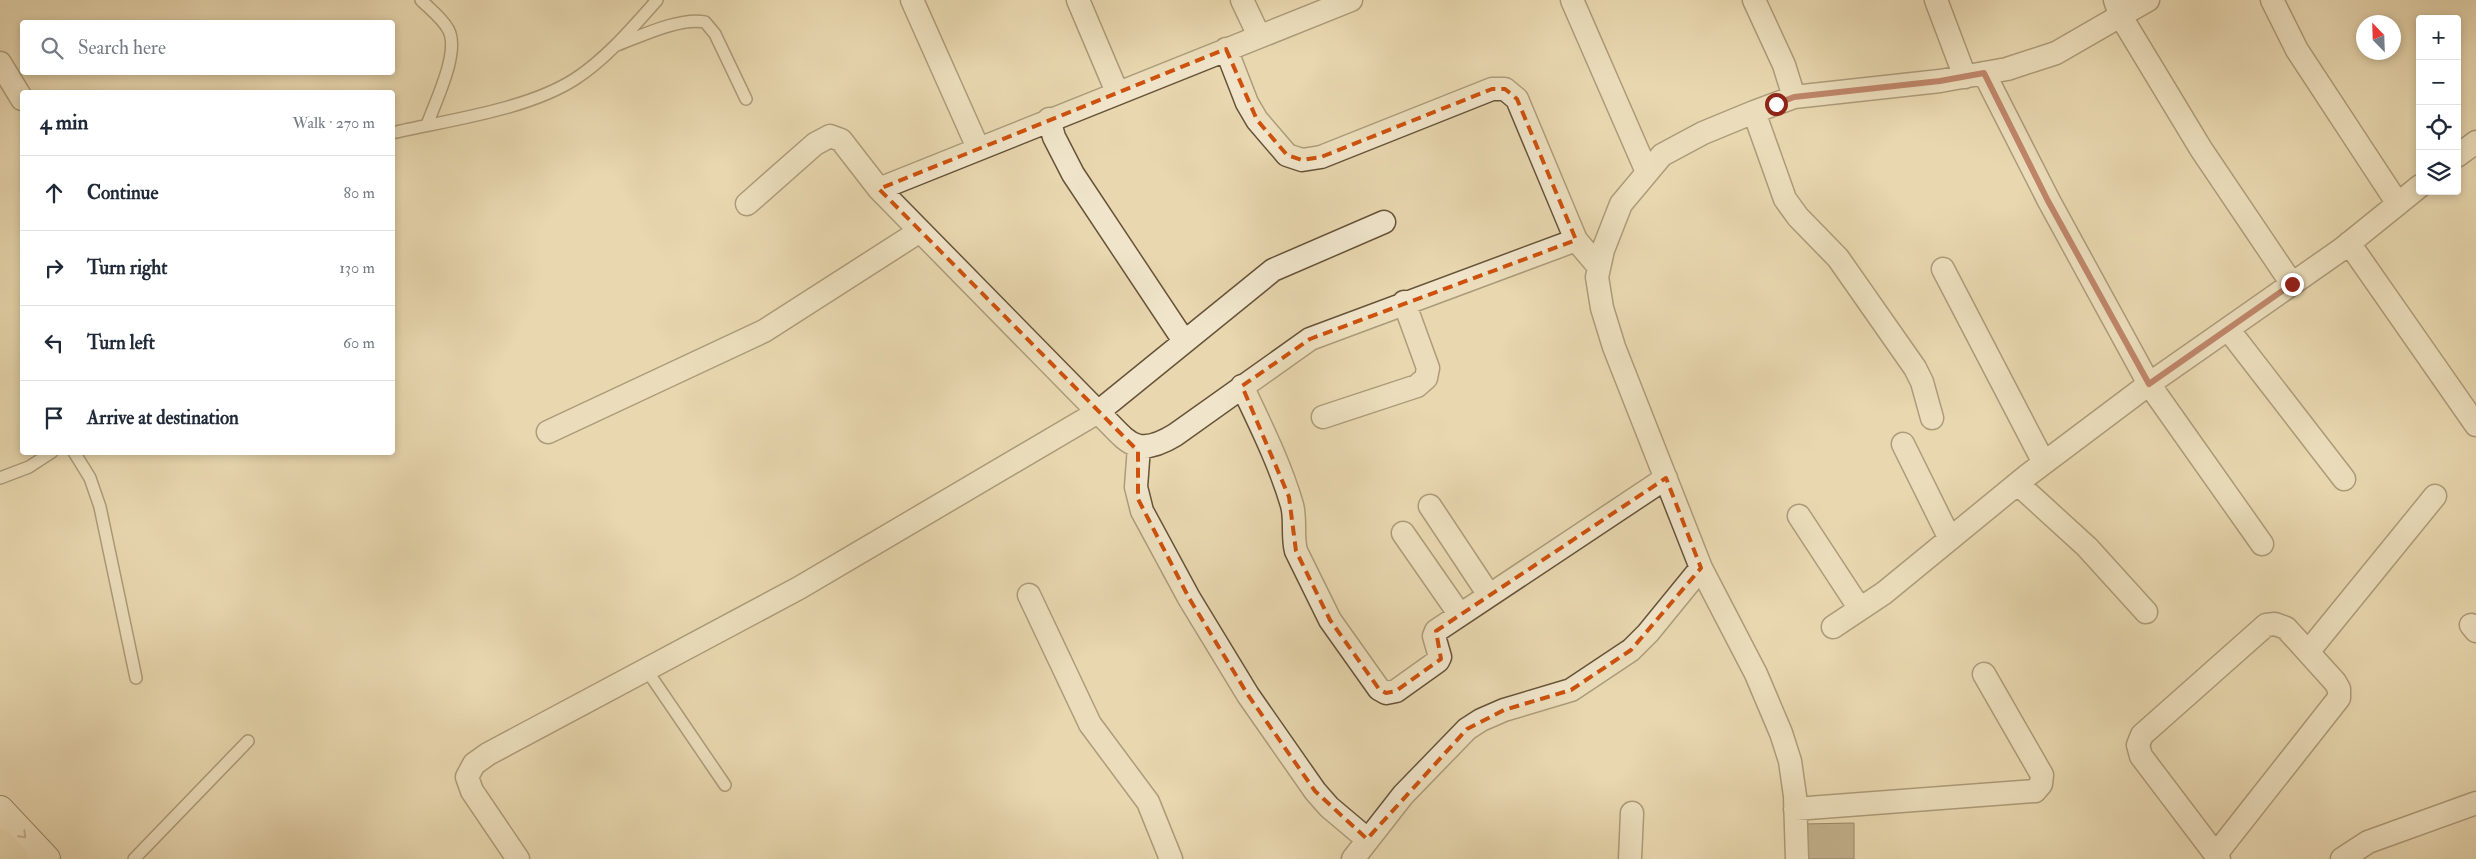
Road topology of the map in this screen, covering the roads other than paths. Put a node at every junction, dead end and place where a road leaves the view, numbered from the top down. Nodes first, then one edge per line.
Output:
1 (422, 0) edge
2 (657, 0) edge
3 (912, 0) edge
4 (1078, 0) edge
5 (1242, 0) edge
6 (1351, 0) edge
7 (1572, 0) edge
8 (1754, 0) edge
9 (1936, 0) edge
10 (2148, 0) edge
11 (2272, 0) edge
12 (2118, 7) edge
13 (1259, 36) junction
14 (613, 46) junction
15 (1226, 49) junction
16 (0, 63) edge
17 (1975, 75) junction
18 (1117, 92) junction
19 (20, 96) edge
20 (1794, 97) junction
21 (746, 99) dead end
22 (1754, 112) junction
23 (1049, 119) junction
24 (427, 125) junction
25 (395, 132) edge
26 (2476, 142) edge
27 (978, 148) junction
28 (2461, 153) edge
29 (1647, 172) junction
30 (879, 189) junction
31 (2416, 189) edge
32 (747, 204) dead end
33 (2398, 204) junction
34 (1384, 222) dead end
35 (920, 231) junction
36 (1576, 240) junction
37 (2349, 243) junction
38 (1599, 267) junction
39 (1943, 269) dead end
40 (2292, 284) junction
41 (1404, 302) junction
42 (2228, 329) junction
43 (1184, 341) junction
44 (2149, 384) junction
45 (1242, 386) junction
46 (1098, 412) junction
47 (1323, 417) dead end
48 (1932, 418) dead end
49 (2476, 425) edge
50 (548, 432) dead end
51 (1903, 444) dead end
52 (1138, 446) junction
53 (47, 455) edge
54 (76, 455) edge
55 (2044, 463) junction
56 (0, 478) edge
57 (1666, 478) junction
58 (2344, 480) dead end
59 (2018, 484) junction
60 (2435, 496) dead end
61 (1430, 506) dead end
62 (1799, 516) dead end
63 (1403, 532) dead end
64 (1950, 539) junction
65 (2262, 544) dead end
66 (1701, 568) junction
67 (1029, 595) dead end
68 (1489, 596) junction
69 (1860, 609) junction
70 (2146, 612) dead end
71 (1460, 615) junction
72 (1833, 627) dead end
73 (2308, 652) junction
74 (646, 669) junction
75 (1984, 674) dead end
76 (136, 678) dead end
77 (248, 741) dead end
78 (725, 785) dead end
79 (2476, 803) edge
80 (1795, 808) junction
81 (0, 810) edge
82 (1632, 813) dead end
83 (1367, 839) junction
84 (0, 844) edge
85 (2217, 857) edge
86 (15, 859) edge
87 (46, 859) edge
88 (134, 859) edge
89 (518, 859) edge
90 (1171, 859) edge
91 (1353, 859) edge
92 (1630, 859) edge
93 (1797, 859) edge
94 (2342, 859) edge

1 - 24 lane
2 - 14 lane
3 - 27 street
4 - 18 street
5 - 13 street
6 - 13 street
7 - 29 street
8 - 20 street
9 - 17 street
10 - 12 street
11 - 33 street
12 - 17 street
12 - 40 street
13 - 15 street
14 - 21 lane
14 - 24 lane
15 - 18 street
15 - 36 street
16 - 19 street
17 - 20 street
17 - 44 street
18 - 23 street
20 - 22 street
22 - 29 street
22 - 48 street
23 - 27 street
23 - 43 street
24 - 25 lane
26 - 28 street
27 - 30 street
29 - 38 street
30 - 32 street
30 - 35 street
31 - 33 street
33 - 37 street
34 - 43 street
35 - 46 street
35 - 50 street
36 - 38 street
36 - 41 street
37 - 40 street
37 - 49 street
38 - 57 street
39 - 55 street
40 - 42 street
41 - 45 street
41 - 47 street
42 - 44 street
42 - 58 street
43 - 46 street
44 - 55 street
44 - 65 street
45 - 52 street
45 - 71 street
46 - 52 street
46 - 74 street
51 - 64 street
52 - 83 street
53 - 56 lane
54 - 76 lane
55 - 59 street
57 - 66 street
57 - 68 street
59 - 64 street
59 - 70 street
60 - 73 street
61 - 68 street
62 - 69 street
63 - 71 street
64 - 69 street
66 - 80 street
66 - 83 street
67 - 90 street
68 - 71 street
69 - 72 street
73 - 85 street
73 - 85 street
74 - 78 lane
74 - 89 street
75 - 80 street
77 - 88 lane
79 - 94 street
80 - 93 street
81 -> 87 street
82 - 92 street
83 - 91 street
84 - 86 highway

